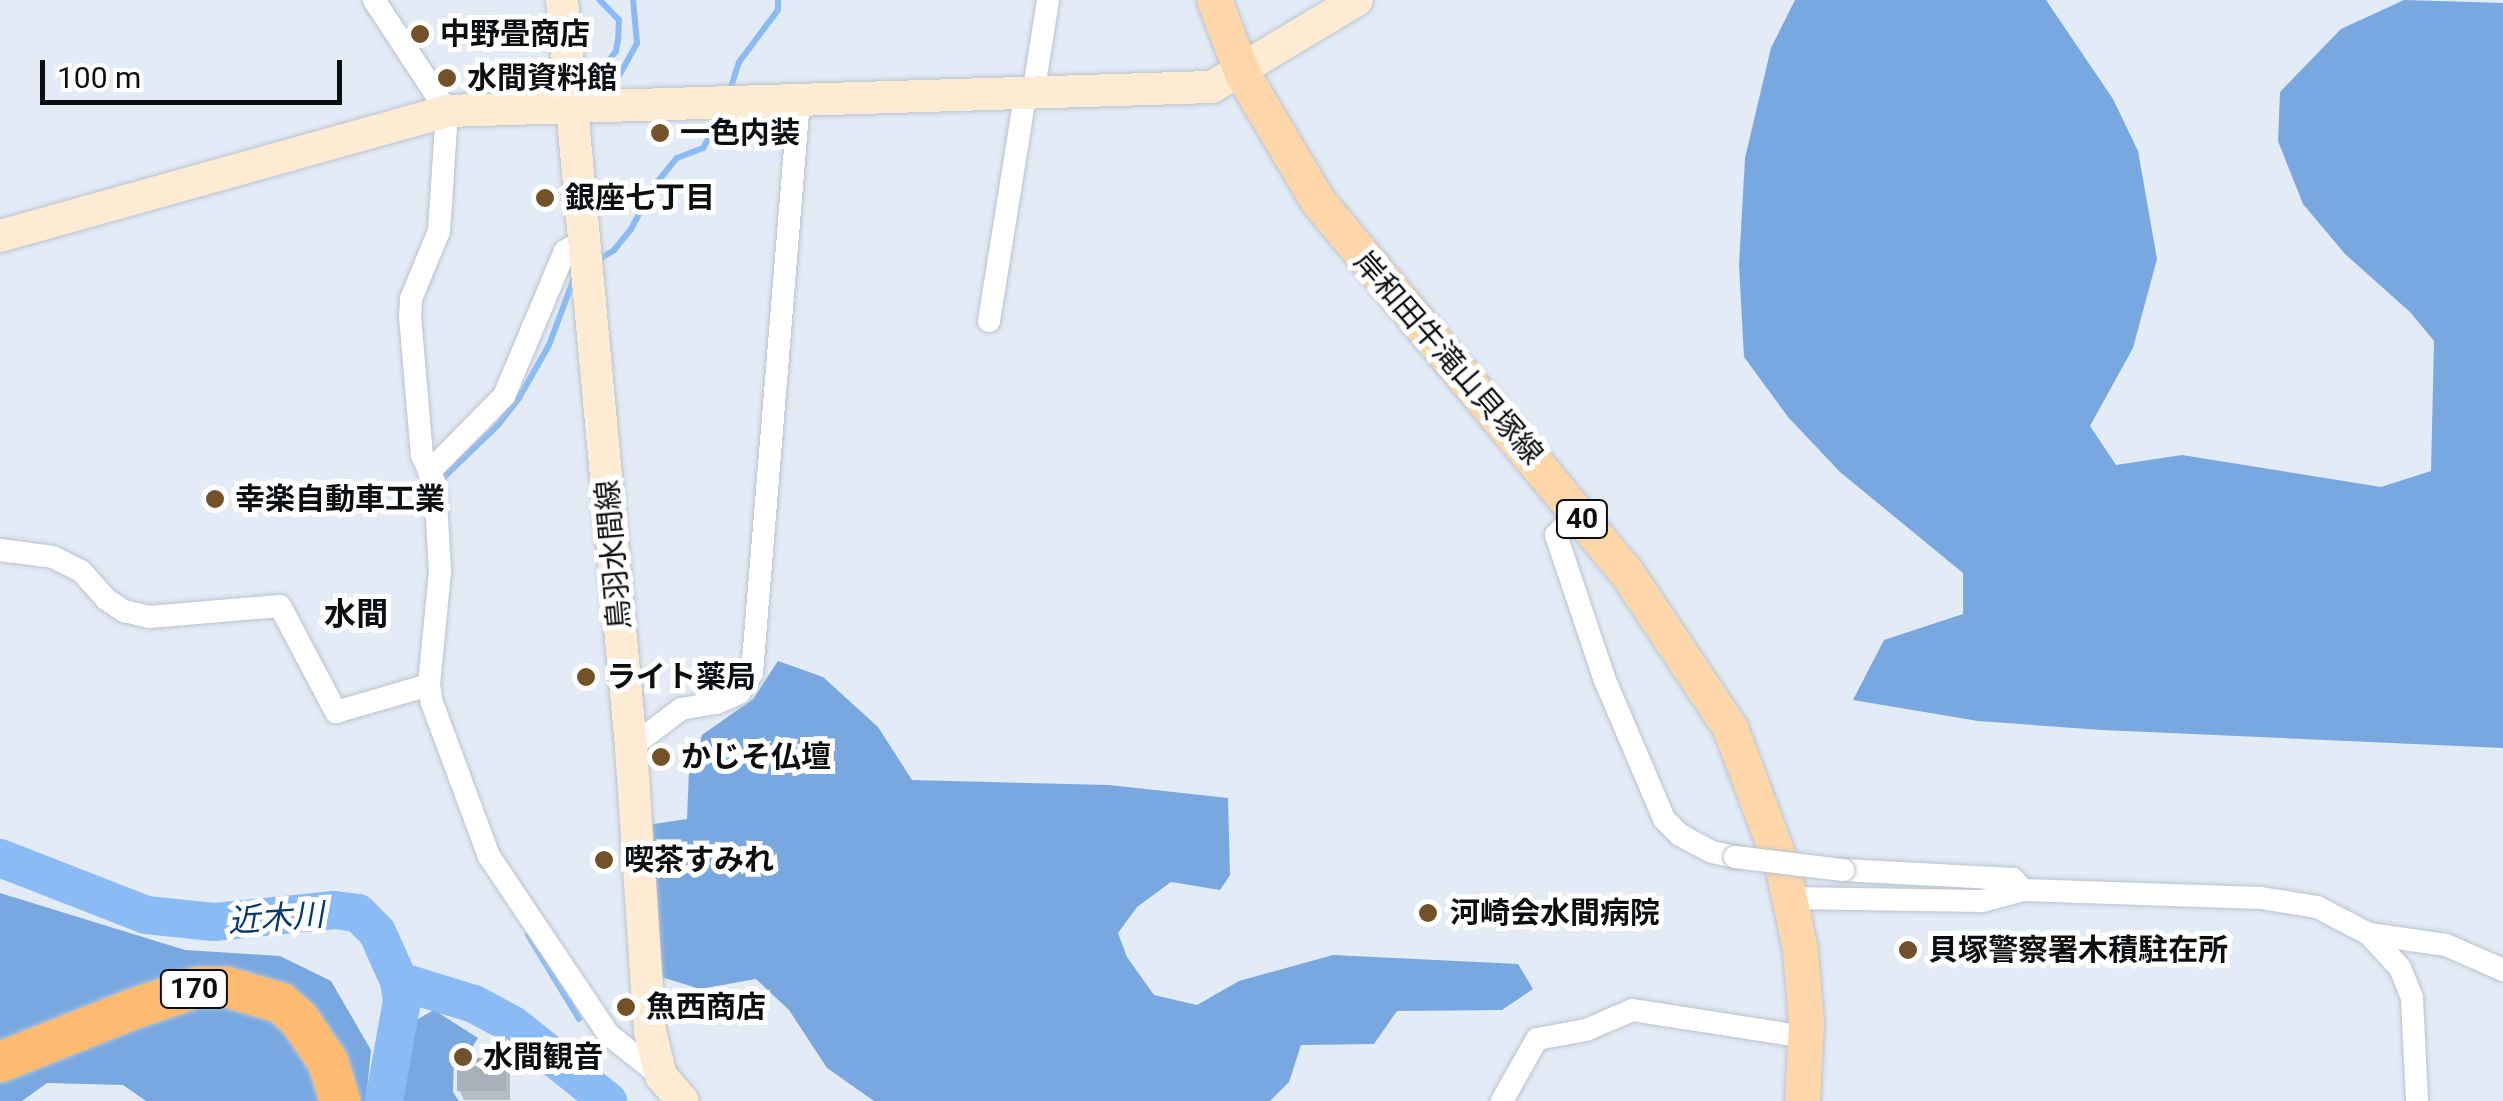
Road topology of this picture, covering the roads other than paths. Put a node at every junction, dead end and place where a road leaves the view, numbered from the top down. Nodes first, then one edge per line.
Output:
1 (374, 0) edge
2 (562, 0) edge
3 (1048, 0) edge
4 (1214, 0) edge
5 (1357, 0) edge
6 (1242, 73) junction
7 (1029, 95) junction
8 (799, 100) junction
9 (572, 106) junction
10 (447, 111) junction
11 (0, 236) edge
12 (586, 240) junction
13 (989, 321) dead end
14 (430, 472) junction
15 (1578, 513) junction
16 (0, 550) edge
17 (429, 684) junction
18 (631, 747) junction
19 (2023, 890) junction
20 (1789, 898) junction
21 (2370, 934) junction
22 (2503, 970) edge
23 (1805, 1037) junction
24 (0, 1062) edge
25 (672, 1089) edge
26 (340, 1101) edge
27 (1502, 1101) edge
28 (1802, 1101) edge
29 (2417, 1101) edge

1 - 10 street
2 - 9 street, 鳥羽水間線
3 - 7 street
4 - 6 main road, 岸和田牛滝山貝塚線 / 40
5 - 6 street
6 - 7 street
6 - 15 main road, 岸和田牛滝山貝塚線 / 40
7 - 8 street
7 - 13 street
8 - 9 street
8 - 18 street
9 - 10 street
9 - 12 street, 鳥羽水間線
10 - 11 street
10 - 14 street
12 - 14 street
12 - 18 street, 鳥羽水間線
14 - 17 street
15 - 19 street, bridge
15 - 20 main road, 岸和田牛滝山貝塚線 / 40
16 - 17 street
17 - 25 street
18 - 25 street, 鳥羽水間線
19 - 20 street
19 - 21 street
20 - 23 main road, 岸和田牛滝山貝塚線 / 40
21 - 22 street
21 - 29 street
23 - 27 street
23 - 28 main road, 岸和田牛滝山貝塚線 / 40
24 - 26 highway, 170

